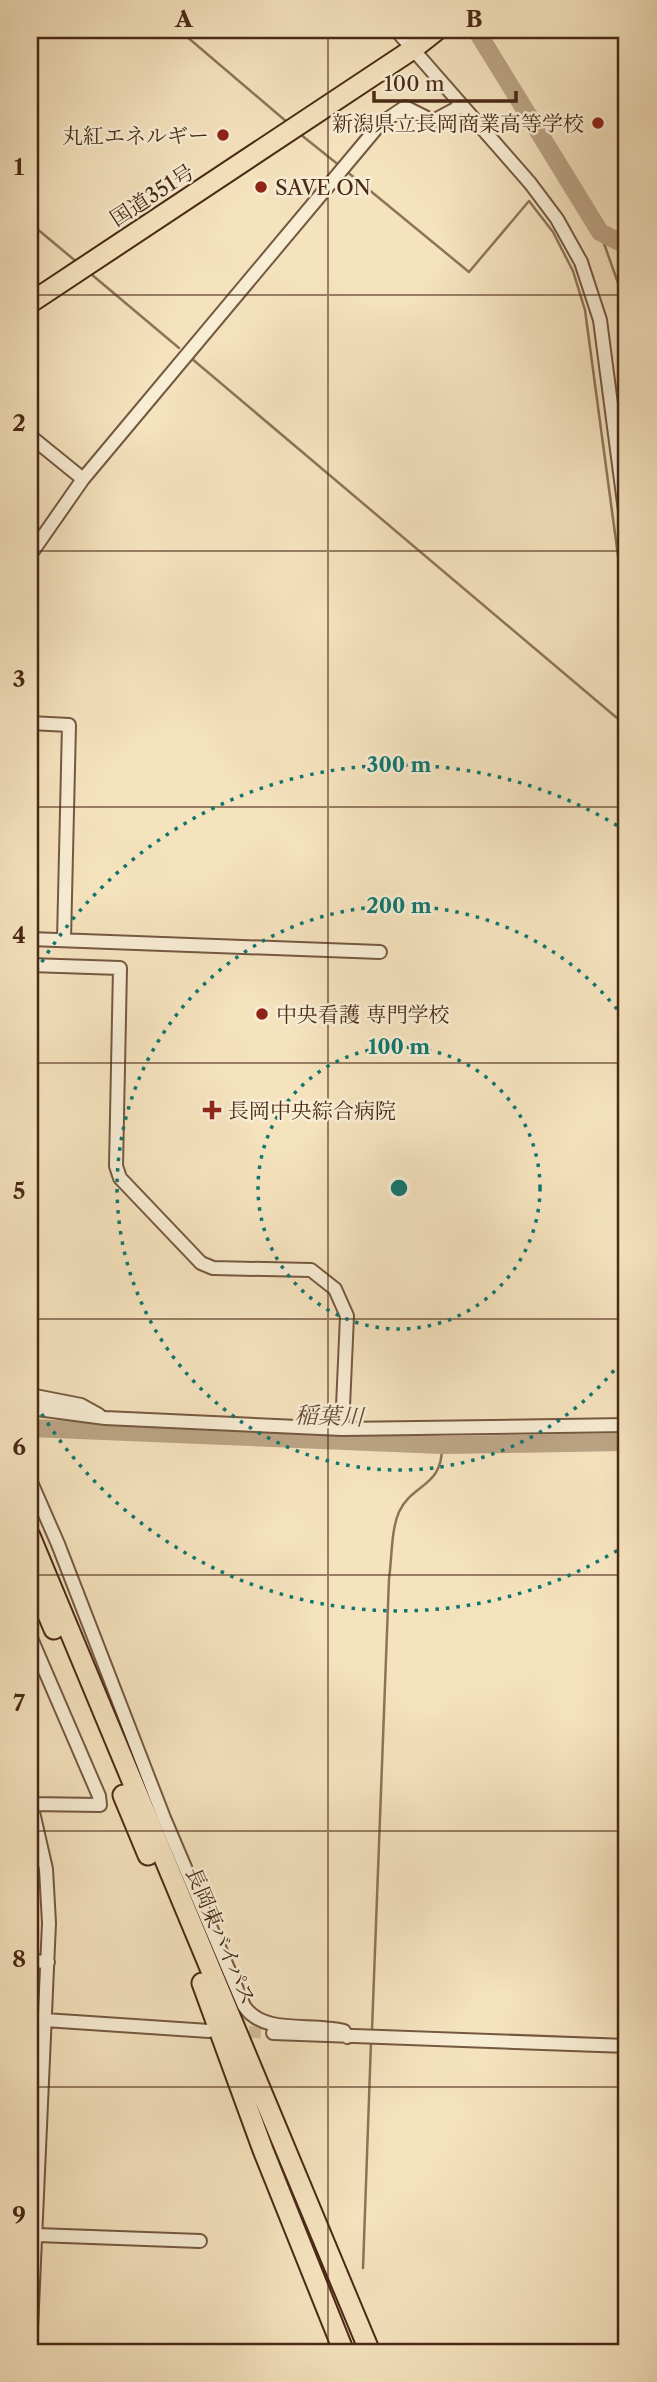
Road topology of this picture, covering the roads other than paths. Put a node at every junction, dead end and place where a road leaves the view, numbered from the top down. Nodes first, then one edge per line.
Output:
1 (396, 30) edge
2 (437, 30) edge
3 (413, 49) junction
4 (461, 106) junction
5 (30, 303) edge
6 (30, 436) edge
7 (83, 479) junction
8 (627, 526) edge
9 (30, 555) edge
10 (30, 723) edge
11 (30, 939) edge
12 (64, 940) junction
13 (380, 952) dead end
14 (30, 965) edge
15 (30, 1395) edge
16 (30, 1408) edge
17 (105, 1418) junction
18 (627, 1425) edge
19 (342, 1429) junction
20 (30, 1480) edge
21 (30, 1536) edge
22 (30, 1572) edge
23 (30, 1636) edge
24 (30, 1802) edge
25 (30, 1961) edge
26 (48, 1962) junction
27 (202, 1983) junction
28 (30, 2019) edge
29 (45, 2020) junction
30 (209, 2031) dead end
31 (273, 2033) tunnel mouth
32 (347, 2037) junction
33 (627, 2046) edge
34 (284, 2145) junction
35 (37, 2235) junction
36 (200, 2241) dead end
37 (30, 2352) edge
38 (344, 2352) edge
39 (356, 2352) edge
40 (370, 2352) edge
41 (385, 2352) edge

1 - 3 street
2 - 3 highway, 国道351号
3 - 4 street
3 - 5 highway, 国道351号
4 - 7 street
4 - 8 street
6 - 7 street
7 - 9 street
10 - 12 street
11 - 12 street
12 - 13 street
14 - 19 street
15 - 17 street
16 - 17 street
17 - 19 street
18 - 19 street
20 - 32 street
21 - 34 highway, 長岡東バイパス
22 - 27 highway, 長岡東バイパス
23 - 24 street
24 - 26 street
25 - 26 street
26 - 29 street
27 - 38 highway
27 - 39 highway, 長岡東バイパス
28 - 29 street
29 - 30 street
29 - 35 street
31 - 32 street
32 - 33 street
34 - 40 highway, 長岡東バイパス
34 - 41 highway
35 - 36 street
35 - 37 street

